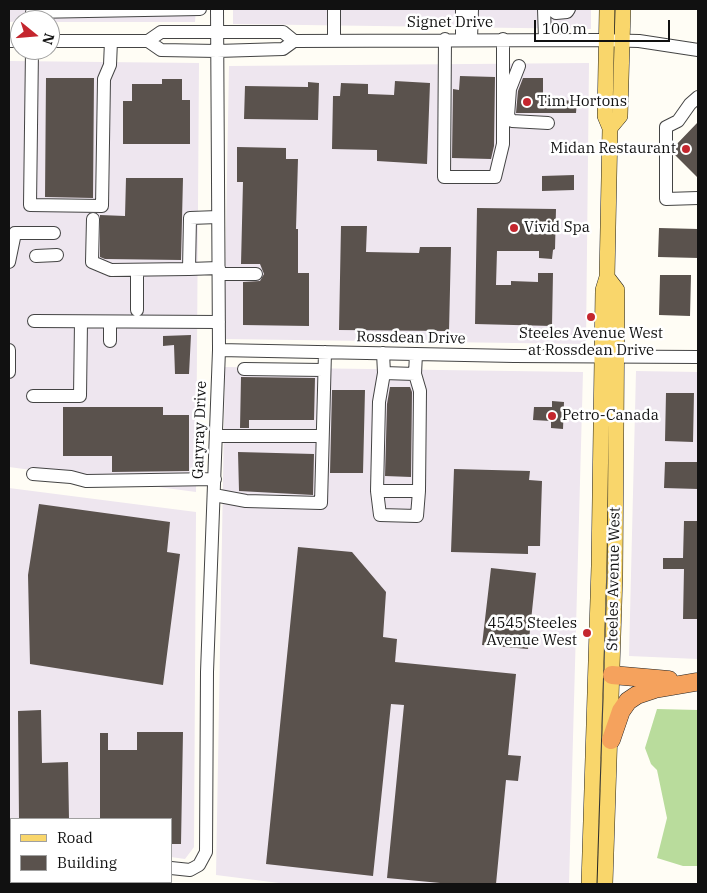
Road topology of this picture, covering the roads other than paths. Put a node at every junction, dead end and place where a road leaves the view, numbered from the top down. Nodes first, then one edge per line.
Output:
1 (200, 9) edge
2 (217, 9) edge
3 (334, 9) edge
4 (342, 9) edge
5 (462, 9) edge
6 (472, 9) edge
7 (544, 9) edge
8 (551, 9) edge
9 (569, 9) edge
10 (607, 9) edge
11 (623, 9) edge
12 (60, 12) edge
13 (217, 33) junction
14 (445, 39) junction
15 (467, 39) junction
16 (503, 39) junction
17 (545, 40) junction
18 (606, 40) junction
19 (622, 40) junction
20 (60, 41) edge
21 (111, 41) junction
22 (148, 41) junction
23 (337, 41) junction
24 (294, 42) junction
25 (698, 50) edge
26 (217, 51) junction
27 (32, 60) edge
28 (519, 66) dead end
29 (698, 97) edge
30 (548, 123) dead end
31 (610, 128) junction
32 (698, 198) edge
33 (218, 217) junction
34 (92, 219) dead end
35 (54, 233) dead end
36 (57, 255) dead end
37 (36, 256) dead end
38 (9, 262) edge
39 (189, 269) junction
40 (137, 270) junction
41 (219, 271) junction
42 (256, 274) dead end
43 (137, 310) dead end
44 (34, 321) dead end
45 (81, 322) junction
46 (110, 322) junction
47 (219, 322) junction
48 (110, 341) dead end
49 (9, 350) edge
50 (220, 350) junction
51 (325, 352) junction
52 (383, 353) junction
53 (416, 354) junction
54 (609, 356) junction
55 (698, 357) edge
56 (244, 369) dead end
57 (324, 370) junction
58 (9, 372) edge
59 (384, 374) junction
60 (415, 374) junction
61 (33, 396) dead end
62 (216, 436) junction
63 (322, 436) junction
64 (33, 474) dead end
65 (215, 479) junction
66 (419, 491) junction
67 (378, 492) junction
68 (214, 495) junction
69 (604, 674) junction
70 (697, 682) edge
71 (611, 740) junction
72 (172, 868) edge
73 (589, 884) edge
74 (605, 884) edge

1 - 12 street
2 - 13 street, Garyray Drive
3 - 23 street
4 - 23 street
5 - 15 street
6 - 15 street
7 - 17 street
8 - 9 street
10 - 18 main road, Steeles Avenue West
11 - 19 main road, Steeles Avenue West
13 - 22 street, Signet Drive
13 - 24 street, Signet Drive
13 - 26 street, Garyray Drive
14 - 15 street, Signet Drive
14 - 16 street
14 - 23 street, Signet Drive
15 - 16 street, Signet Drive
16 - 17 street, Signet Drive
17 - 18 street, Signet Drive
18 - 19 street, Signet Drive
18 - 31 main road, Steeles Avenue West
19 - 25 street, Signet Drive
19 - 31 main road, Steeles Avenue West
20 - 21 street, Signet Drive
21 - 22 street, Signet Drive
21 - 27 street
22 - 26 street, Signet Drive
23 - 24 street, Signet Drive
24 - 26 street, Signet Drive
26 - 33 street, Garyray Drive
28 - 30 street
29 - 32 street
31 - 54 main road, Steeles Avenue West
33 - 39 street
33 - 41 street, Garyray Drive
34 - 40 street
35 - 38 street
36 - 37 street
39 - 40 street
39 - 41 street
40 - 43 street
41 - 42 street
41 - 47 street, Garyray Drive
44 - 45 street
45 - 46 street
45 - 61 street
46 - 47 street
46 - 48 street
47 - 50 street, Garyray Drive
49 - 58 street
50 - 51 street, Rossdean Drive
50 - 62 street, Garyray Drive
51 - 52 street, Rossdean Drive
51 - 57 street
52 - 53 street, Rossdean Drive
52 - 59 street
53 - 54 street, Rossdean Drive
53 - 60 street
54 - 55 street, Rossdean Drive
54 - 69 main road, Steeles Avenue West
56 - 57 street
57 - 63 street
59 - 60 street
59 - 67 street
60 - 66 street
62 - 63 street
62 - 65 street, Garyray Drive
63 - 68 street
64 - 65 street
65 - 68 street, Garyray Drive
66 - 67 street
66 - 67 street
68 - 72 street, Garyray Drive
69 - 70 highway
69 - 71 main road, Steeles Avenue West
69 - 73 main road, Steeles Avenue West
70 - 71 highway
71 - 74 main road, Steeles Avenue West

